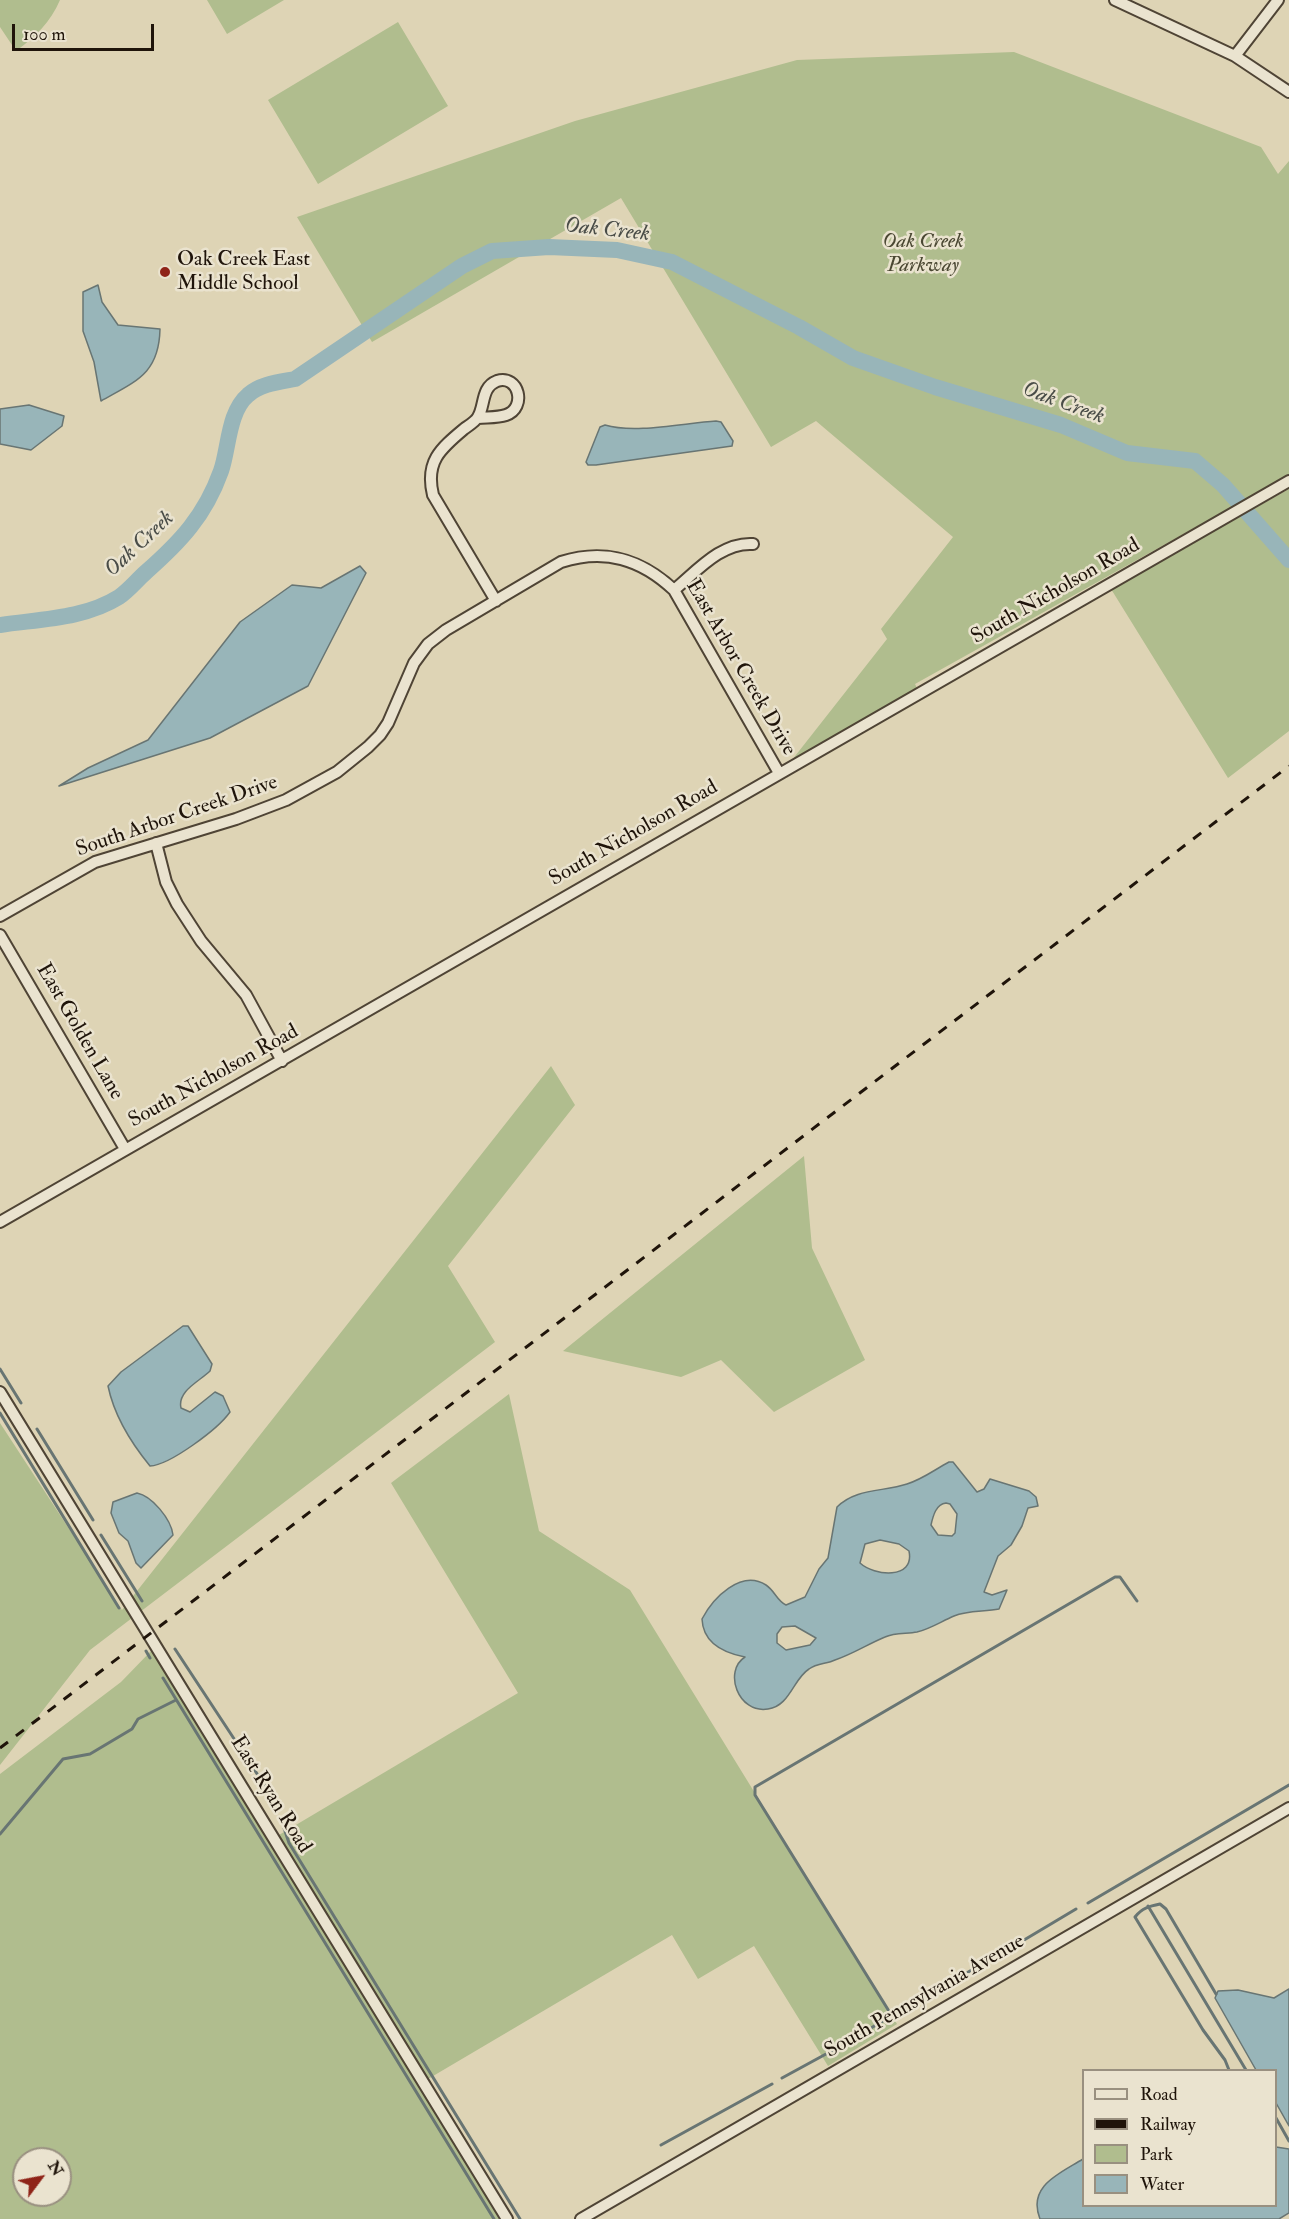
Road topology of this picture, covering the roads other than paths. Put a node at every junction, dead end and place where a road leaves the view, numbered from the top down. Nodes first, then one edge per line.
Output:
1 (1115, 0) edge
2 (1278, 0) edge
3 (1235, 56) junction
4 (1289, 92) edge
5 (478, 418) dead end
6 (1289, 481) edge
7 (753, 544) dead end
8 (637, 563) joint
9 (674, 590) junction
10 (496, 601) junction
11 (779, 773) junction
12 (156, 843) junction
13 (0, 916) edge
14 (0, 935) edge
15 (282, 1061) junction
16 (125, 1149) junction
17 (0, 1222) edge
18 (0, 1392) edge
19 (1289, 1808) edge
20 (507, 2219) edge
21 (580, 2219) edge

1 - 3 street
2 - 3 street
3 - 4 street
5 - 10 street
6 - 11 street, South Nicholson Road
7 - 9 street
8 - 9 street, East Arbor Creek Drive
8 - 10 street, South Arbor Creek Drive
9 - 11 street, East Arbor Creek Drive
10 - 12 street, South Arbor Creek Drive
11 - 15 street, South Nicholson Road
12 - 13 street, South Arbor Creek Drive
12 - 15 street
14 - 16 street, East Golden Lane
15 - 16 street, South Nicholson Road
16 - 17 street, South Nicholson Road
18 - 20 street, East Ryan Road
19 - 21 street, South Pennsylvania Avenue

